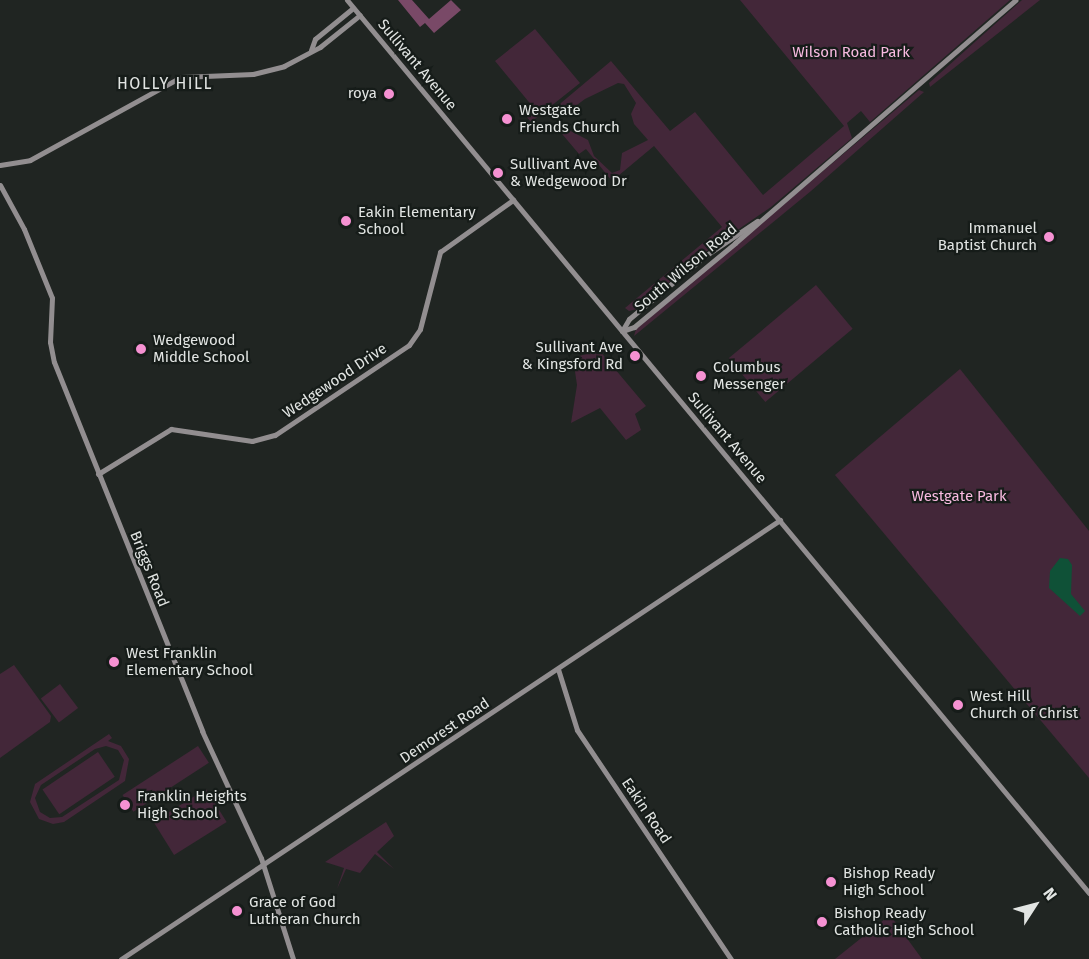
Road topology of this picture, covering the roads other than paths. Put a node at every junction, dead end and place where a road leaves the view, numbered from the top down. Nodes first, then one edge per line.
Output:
1 (347, 0) edge
2 (1016, 0) edge
3 (353, 8) junction
4 (360, 15) junction
5 (310, 50) junction
6 (0, 165) edge
7 (0, 185) edge
8 (513, 200) junction
9 (622, 331) junction
10 (98, 474) junction
11 (780, 520) junction
12 (558, 669) junction
13 (263, 867) junction
14 (1089, 893) edge
15 (121, 959) edge
16 (293, 959) edge
17 (731, 959) edge

1 - 3 street, Sullivant Avenue
2 - 9 street, South Wilson Road
3 - 4 street, Sullivant Avenue
3 - 5 street
4 - 5 street
4 - 8 street, Sullivant Avenue
5 - 6 street
7 - 10 street, Briggs Road
8 - 9 street, Sullivant Avenue
8 - 10 street, Wedgewood Drive
9 - 11 street, Sullivant Avenue
10 - 13 street, Briggs Road
11 - 12 street, Demorest Road
11 - 14 street, Sullivant Avenue
12 - 13 street, Demorest Road
12 - 17 street, Eakin Road
13 - 15 street, Demorest Road
13 - 16 street, Briggs Road

